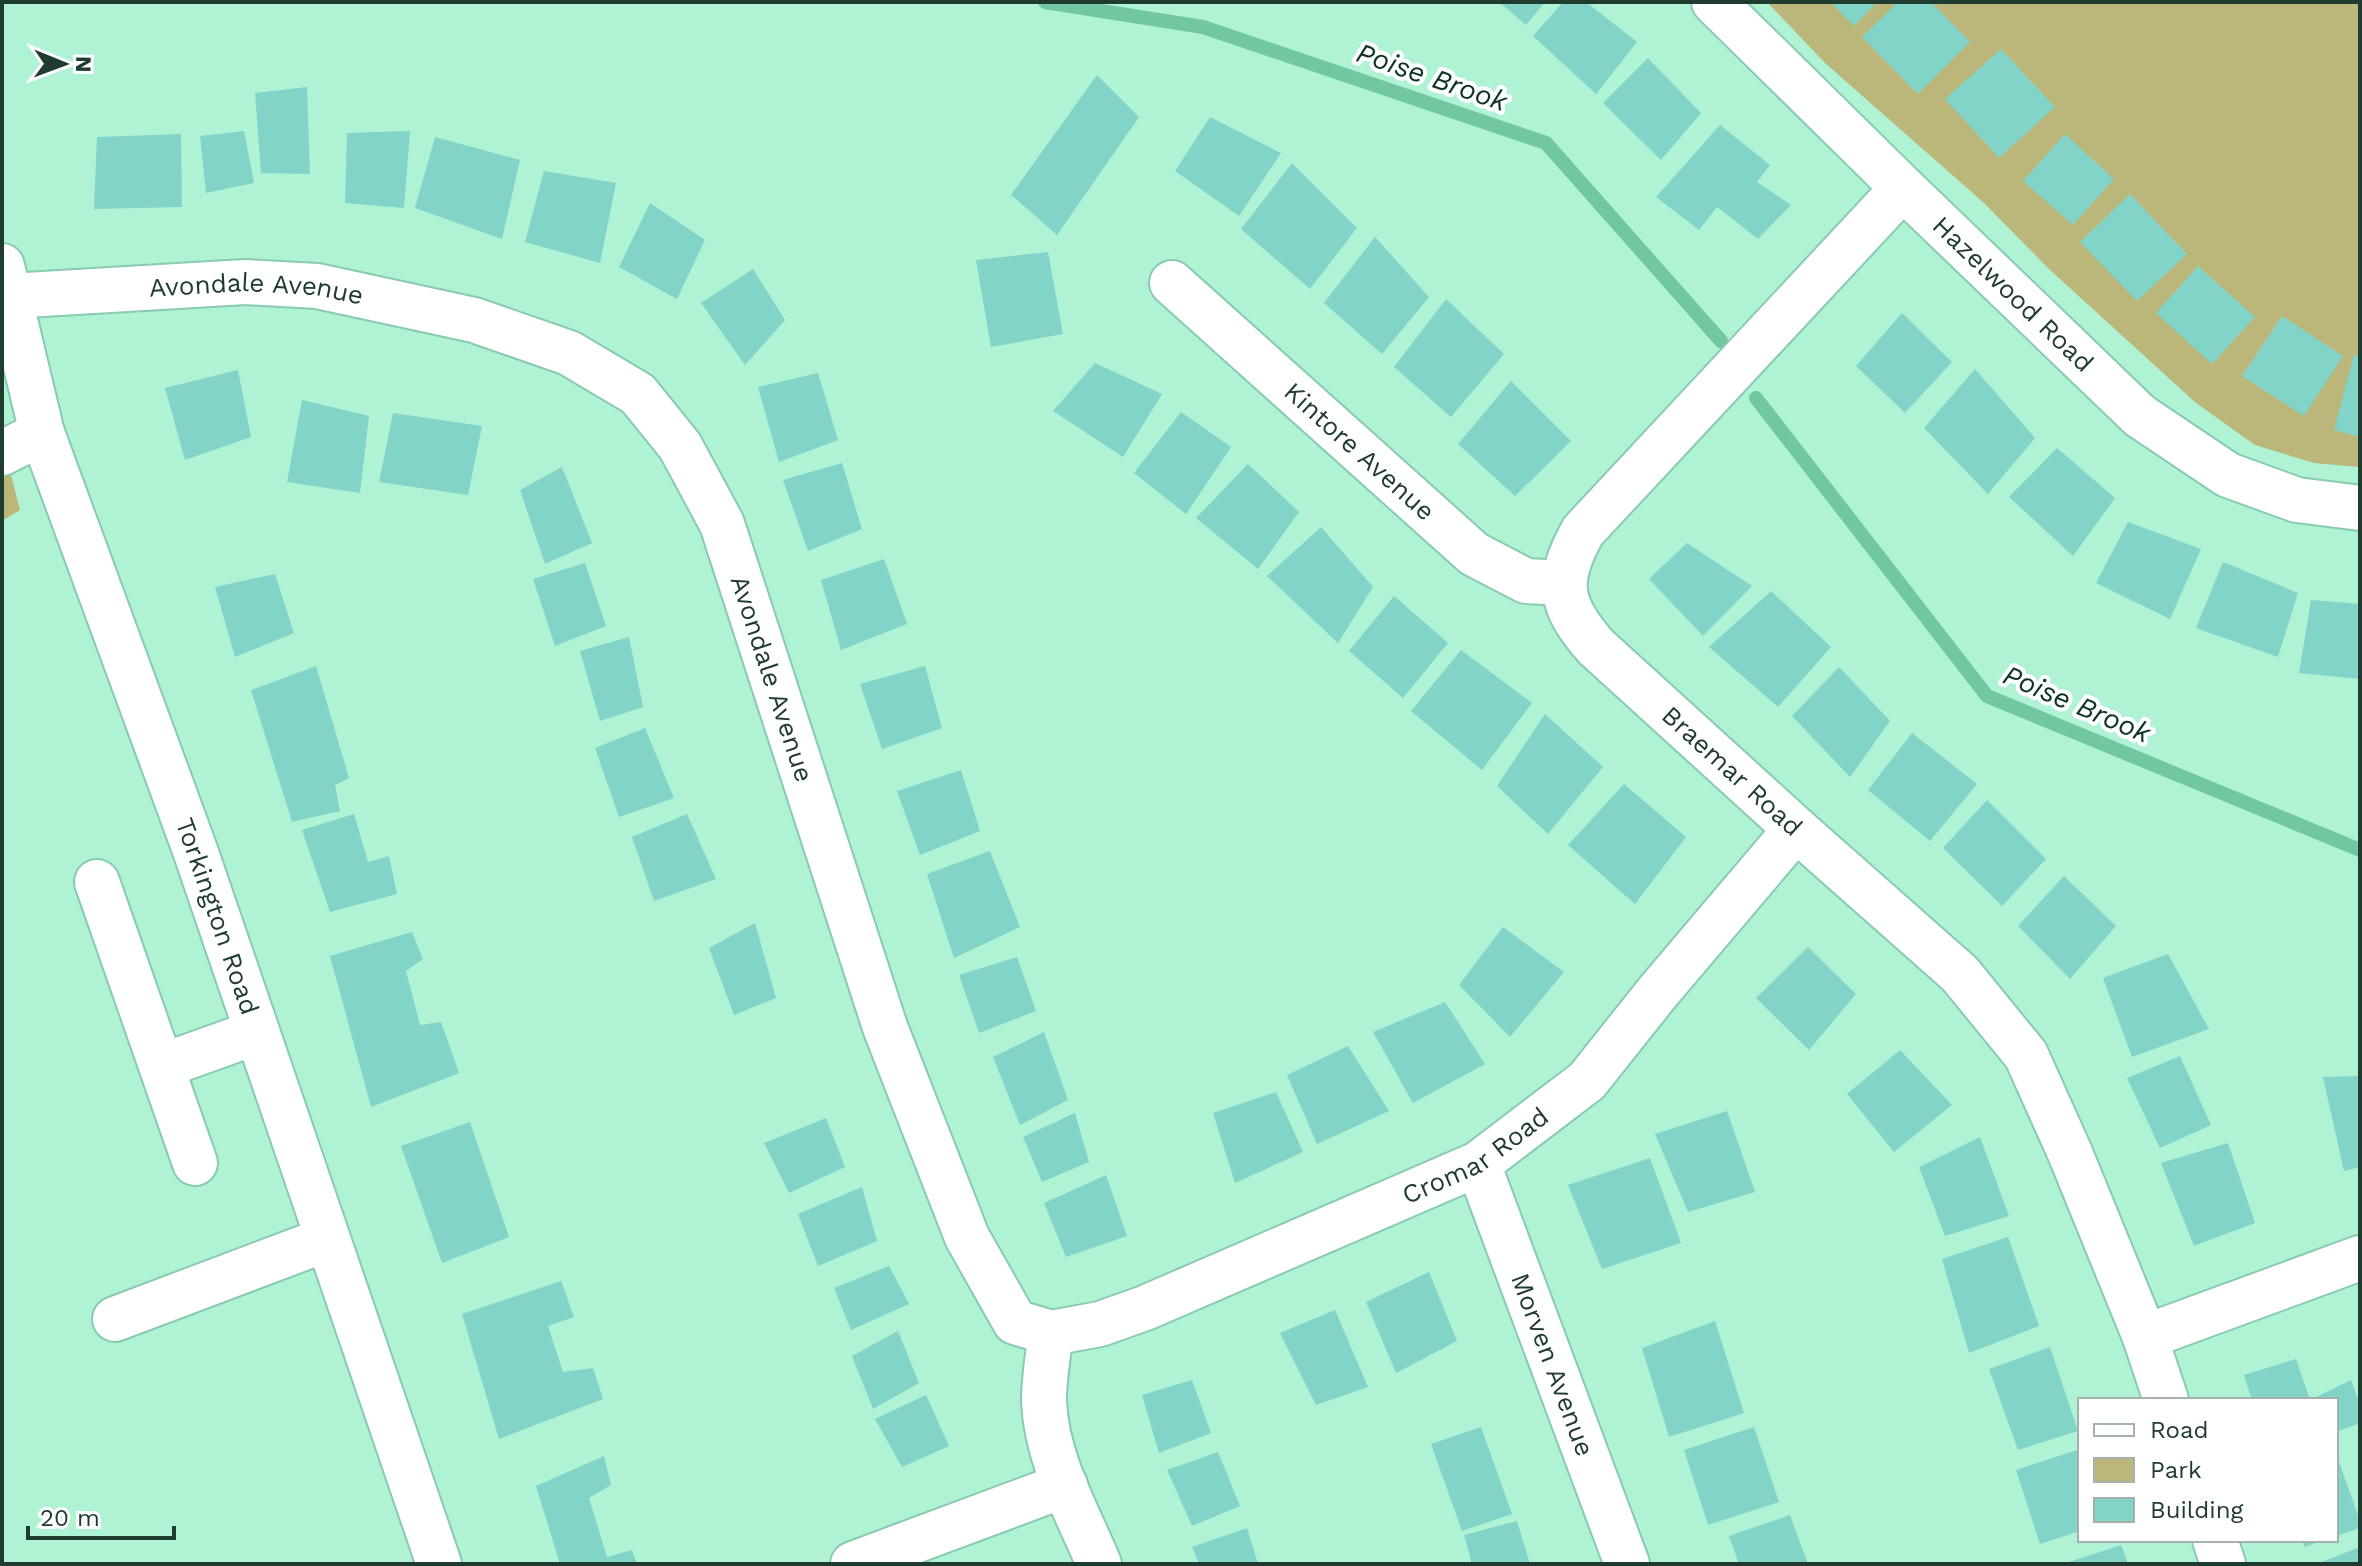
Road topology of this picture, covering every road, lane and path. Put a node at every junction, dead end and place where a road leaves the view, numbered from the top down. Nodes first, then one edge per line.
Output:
1 (1714, 2) edge
2 (1903, 188) junction
3 (6, 281) edge
4 (1172, 283) dead end
5 (42, 433) junction
6 (2, 453) edge
7 (2360, 508) edge
8 (1564, 583) junction
9 (1796, 829) junction
10 (97, 882) dead end
11 (257, 1032) junction
12 (162, 1066) junction
13 (195, 1163) dead end
14 (1478, 1164) junction
15 (327, 1239) junction
16 (2360, 1258) edge
17 (115, 1319) dead end
18 (1051, 1333) junction
19 (2145, 1337) junction
20 (2165, 1398) edge
21 (1065, 1485) junction
22 (2216, 1542) edge
23 (439, 1564) edge
24 (853, 1564) edge
25 (1099, 1564) edge
26 (1627, 1564) edge
27 (2223, 1564) edge

1 - 2 street, Hazelwood Road
2 - 7 street, Hazelwood Road
2 - 8 street
3 - 5 street, Torkington Road
3 - 18 street, Avondale Avenue
4 - 8 street, Kintore Avenue
5 - 6 street
5 - 11 street, Torkington Road
8 - 9 street, Braemar Road
9 - 14 street, Cromar Road
9 - 19 street, Braemar Road
10 - 12 street
11 - 12 street
11 - 15 street, Torkington Road
12 - 13 street
14 - 18 street, Cromar Road
14 - 26 street, Morven Avenue
15 - 17 street
15 - 23 street, Torkington Road
16 - 19 street
18 - 21 street
19 - 20 street, Braemar Road
21 - 24 street
21 - 25 street
22 - 27 street

